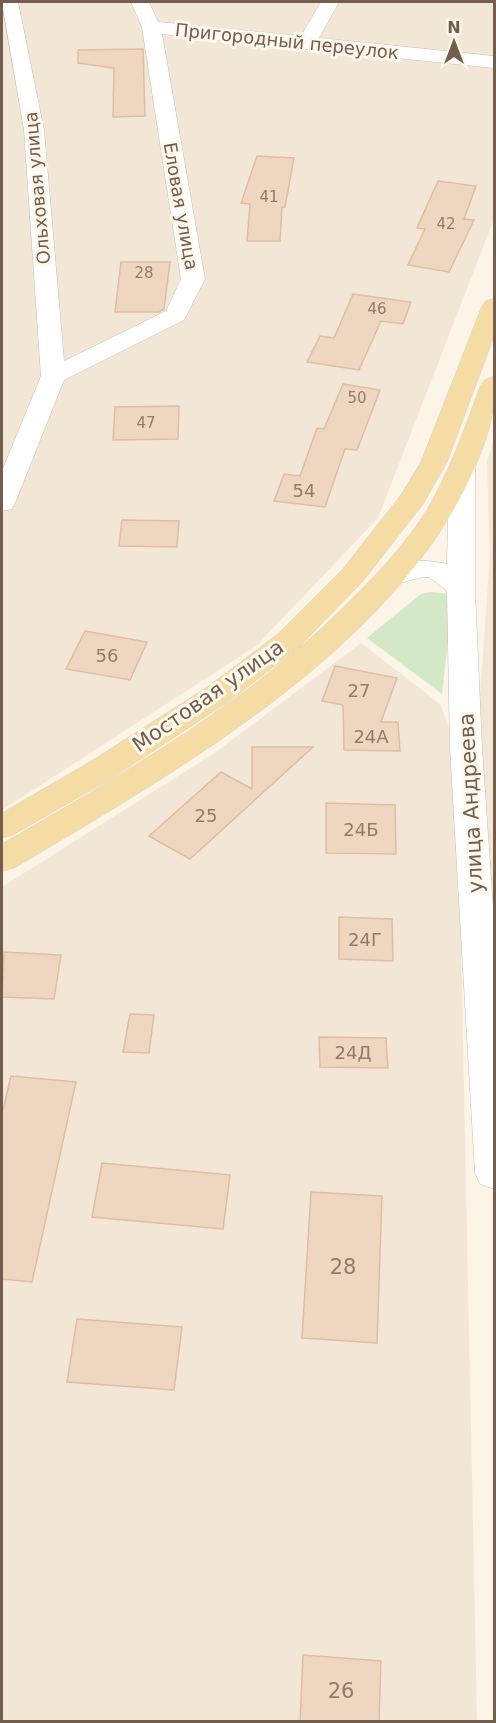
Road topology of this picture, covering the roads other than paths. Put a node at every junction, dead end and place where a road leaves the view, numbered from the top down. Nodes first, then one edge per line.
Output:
1 (9, 2) edge
2 (140, 2) edge
3 (330, 2) edge
4 (151, 27) junction
5 (307, 42) junction
6 (495, 62) edge
7 (495, 306) edge
8 (53, 376) junction
9 (495, 386) edge
10 (462, 468) junction
11 (2, 503) edge
12 (390, 577) junction
13 (461, 590) junction
14 (2, 827) edge
15 (2, 859) edge
16 (486, 927) edge
17 (495, 1173) edge

1 - 8 street, Ольховая улица
2 - 4 street, Еловая улица
3 - 5 street
4 - 5 street, Пригородный переулок
4 - 8 street, Еловая улица
5 - 6 street, Пригородный переулок
7 - 14 main road, Мостовая улица
8 - 11 street
9 - 10 main road, Мостовая улица
10 - 12 main road, Мостовая улица
10 - 13 street, улица Андреева
12 - 13 street
12 - 15 main road, Мостовая улица
13 - 16 street, улица Андреева
16 - 17 street, улица Андреева

